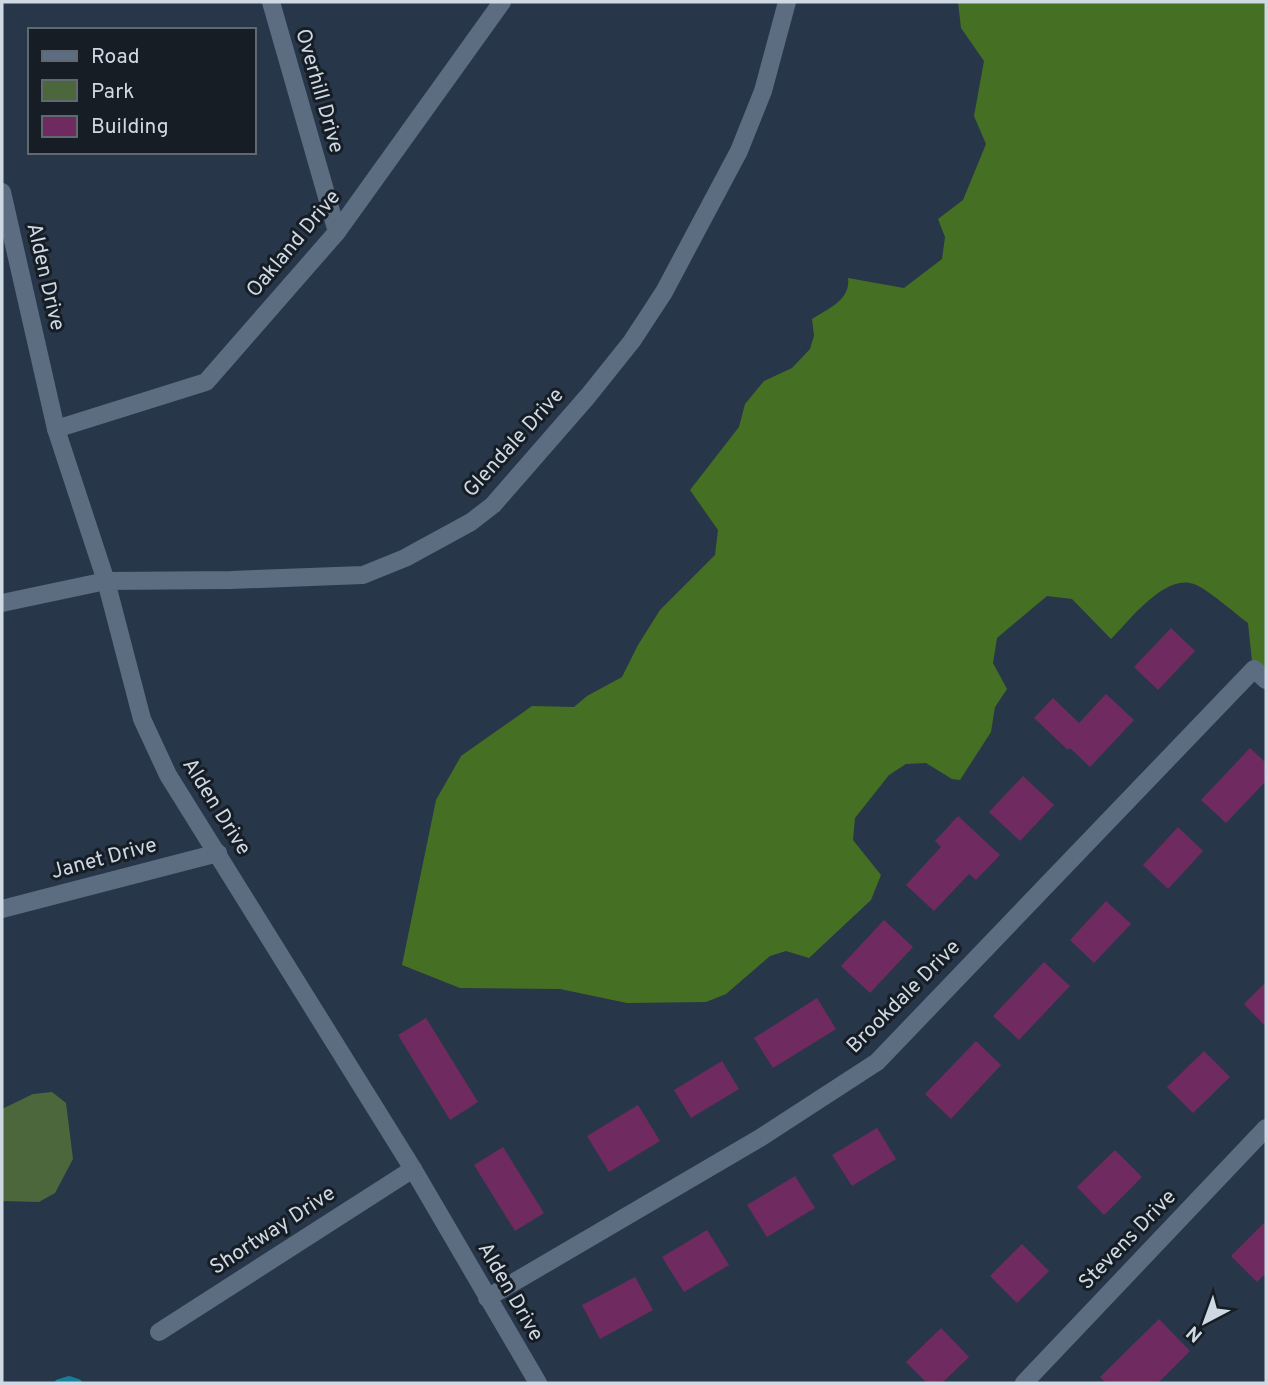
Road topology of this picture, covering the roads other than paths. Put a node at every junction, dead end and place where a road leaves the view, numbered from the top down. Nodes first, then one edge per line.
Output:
1 (271, 2) edge
2 (502, 2) edge
3 (787, 2) edge
4 (2, 192) edge
5 (337, 232) junction
6 (56, 429) junction
7 (106, 581) junction
8 (2, 603) edge
9 (1260, 674) edge
10 (218, 853) junction
11 (2, 909) edge
12 (1266, 1128) edge
13 (412, 1169) junction
14 (487, 1298) junction
15 (159, 1332) dead end
16 (538, 1383) edge
17 (1024, 1383) edge

1 - 5 street, Overhill Drive
2 - 5 street, Oakland Drive
3 - 7 street, Glendale Drive
4 - 6 street, Alden Drive
5 - 6 street, Oakland Drive
6 - 7 street, Alden Drive
7 - 8 street, Glendale Drive
7 - 10 street, Alden Drive
9 - 14 street, Brookdale Drive
10 - 11 street, Janet Drive
10 - 13 street, Alden Drive
12 - 17 street, Stevens Drive
13 - 14 street, Alden Drive
13 - 15 street, Shortway Drive
14 - 16 street, Alden Drive

